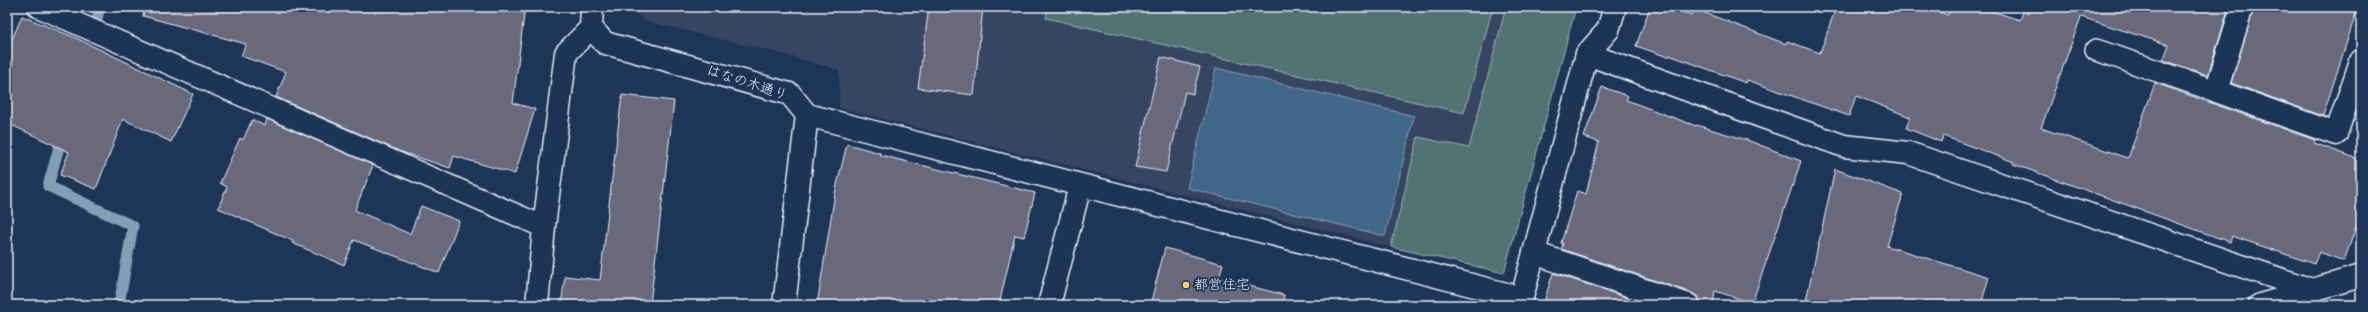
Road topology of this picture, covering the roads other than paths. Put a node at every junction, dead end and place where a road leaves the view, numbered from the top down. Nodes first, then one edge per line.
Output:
1 (39, 7) edge
2 (1615, 7) edge
3 (2242, 7) edge
4 (591, 18) edge
5 (2096, 50) dead end
6 (1588, 54) junction
7 (2361, 61) edge
8 (2216, 91) junction
9 (807, 115) junction
10 (1080, 186) junction
11 (544, 226) junction
12 (1534, 253) junction
13 (2361, 276) edge
14 (2312, 290) junction
15 (1521, 301) edge
16 (537, 305) edge
17 (784, 305) edge
18 (1049, 305) edge
19 (1688, 305) edge
20 (2260, 305) edge

1 - 11 lane
2 - 6 street
3 - 8 street
4 - 9 street, はなの木通り
4 - 11 street
5 - 8 lane
6 - 12 street
6 - 14 street
7 - 8 street
9 - 10 street
9 - 17 street
10 - 15 street
10 - 18 street
11 - 16 street
12 - 15 street
12 - 19 street
13 - 14 street
14 - 20 street

